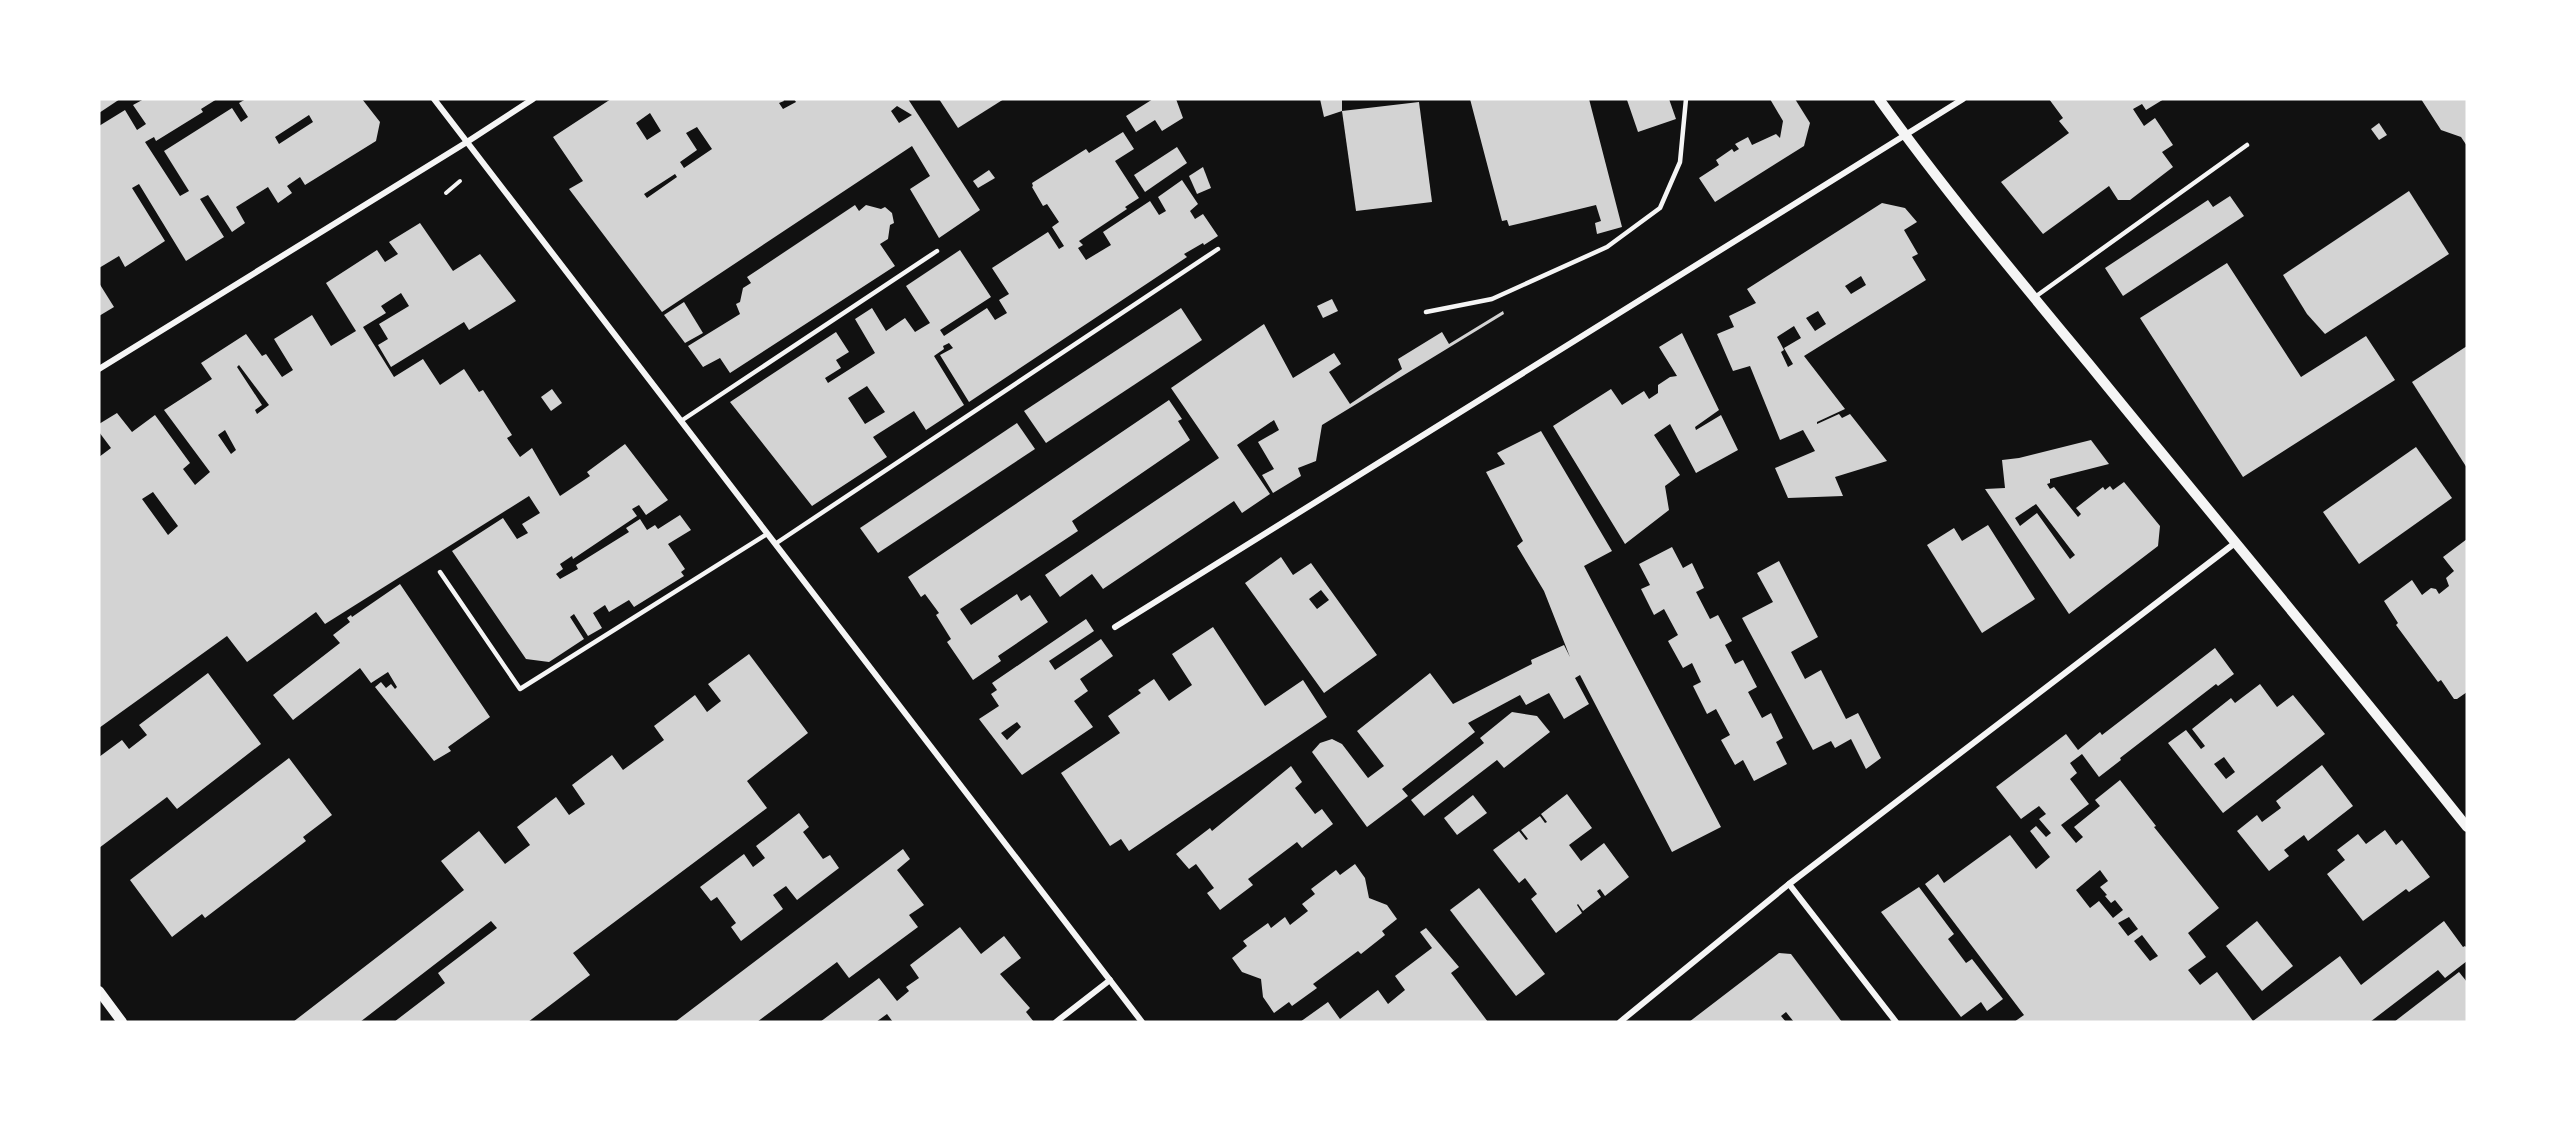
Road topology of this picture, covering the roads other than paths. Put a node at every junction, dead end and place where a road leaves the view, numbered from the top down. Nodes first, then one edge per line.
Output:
1 (434, 99) edge
2 (533, 99) edge
3 (1686, 99) edge
4 (1879, 99) edge
5 (1963, 99) edge
6 (1905, 136) junction
7 (467, 142) junction
8 (2247, 145) dead end
9 (1218, 249) dead end
10 (937, 250) dead end
11 (2034, 298) junction
12 (1426, 312) dead end
13 (99, 369) edge
14 (681, 421) junction
15 (767, 534) junction
16 (2235, 543) junction
17 (775, 544) junction
18 (440, 572) dead end
19 (1115, 627) dead end
20 (2467, 826) edge
21 (1789, 884) junction
22 (1110, 980) junction
23 (99, 992) edge
24 (122, 1022) edge
25 (1056, 1022) edge
26 (1142, 1022) edge
27 (1620, 1022) edge
28 (1896, 1022) edge

1 - 7 street
2 - 7 street
3 - 12 lane
4 - 6 street
5 - 6 street
6 - 11 street
6 - 19 street
7 - 13 street
7 - 14 street
8 - 11 lane
9 - 17 lane
10 - 14 lane
11 - 16 street
14 - 15 street
15 - 17 street
15 - 18 lane
16 - 20 street
16 - 21 street
17 - 22 street
21 - 27 street
21 - 28 street
22 - 25 street
22 - 26 street
23 - 24 street

